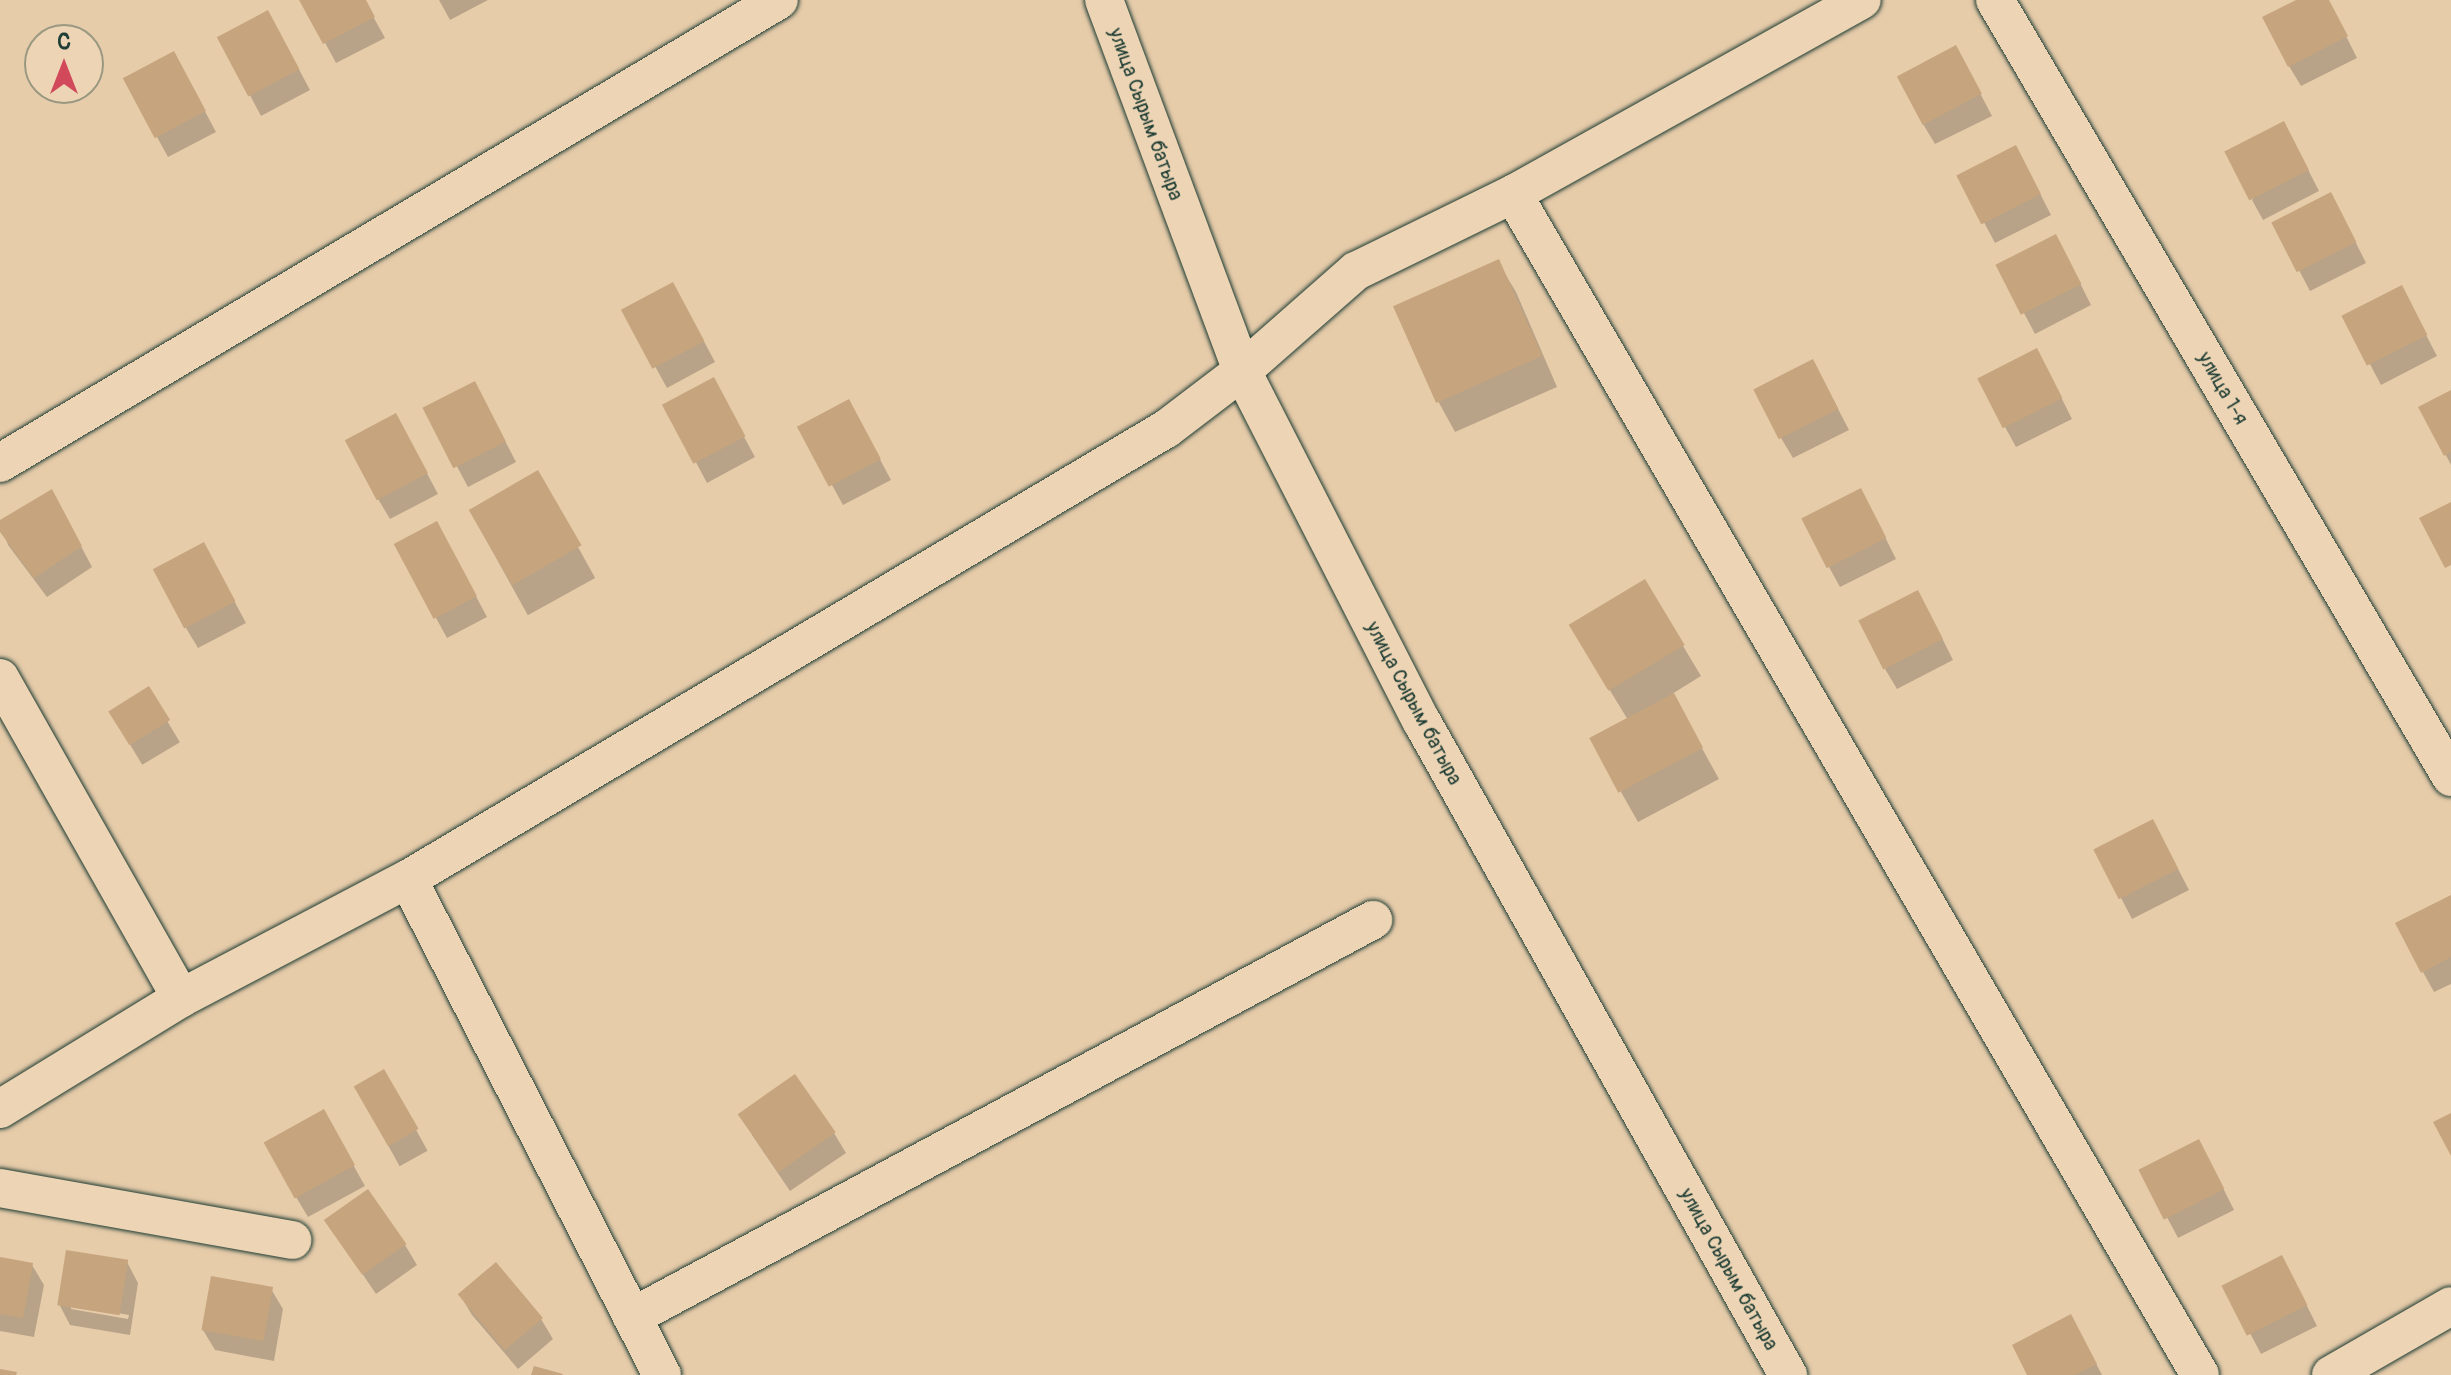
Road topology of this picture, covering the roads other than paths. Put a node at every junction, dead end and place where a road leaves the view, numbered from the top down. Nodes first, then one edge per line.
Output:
1 (779, 0) edge
2 (1104, 0) edge
3 (1862, 0) edge
4 (1995, 0) edge
5 (1513, 194) junction
6 (1242, 371) junction
7 (0, 463) edge
8 (0, 678) edge
9 (2451, 777) edge
10 (408, 879) junction
11 (1373, 920) dead end
12 (181, 998) junction
13 (0, 1109) edge
14 (0, 1188) edge
15 (292, 1240) dead end
16 (2451, 1306) edge
17 (632, 1317) junction
18 (662, 1375) edge
19 (1788, 1375) edge
20 (2200, 1375) edge
21 (2331, 1375) edge

1 - 7 street
2 - 6 street, улица Сырым батыра
3 - 5 street
4 - 9 street, улица 1-я
5 - 6 street
5 - 20 street
6 - 10 street
6 - 19 street, улица Сырым батыра
8 - 12 street
10 - 12 street
10 - 17 street
11 - 17 street
12 - 13 street
14 - 15 street
16 - 21 street
17 - 18 street

